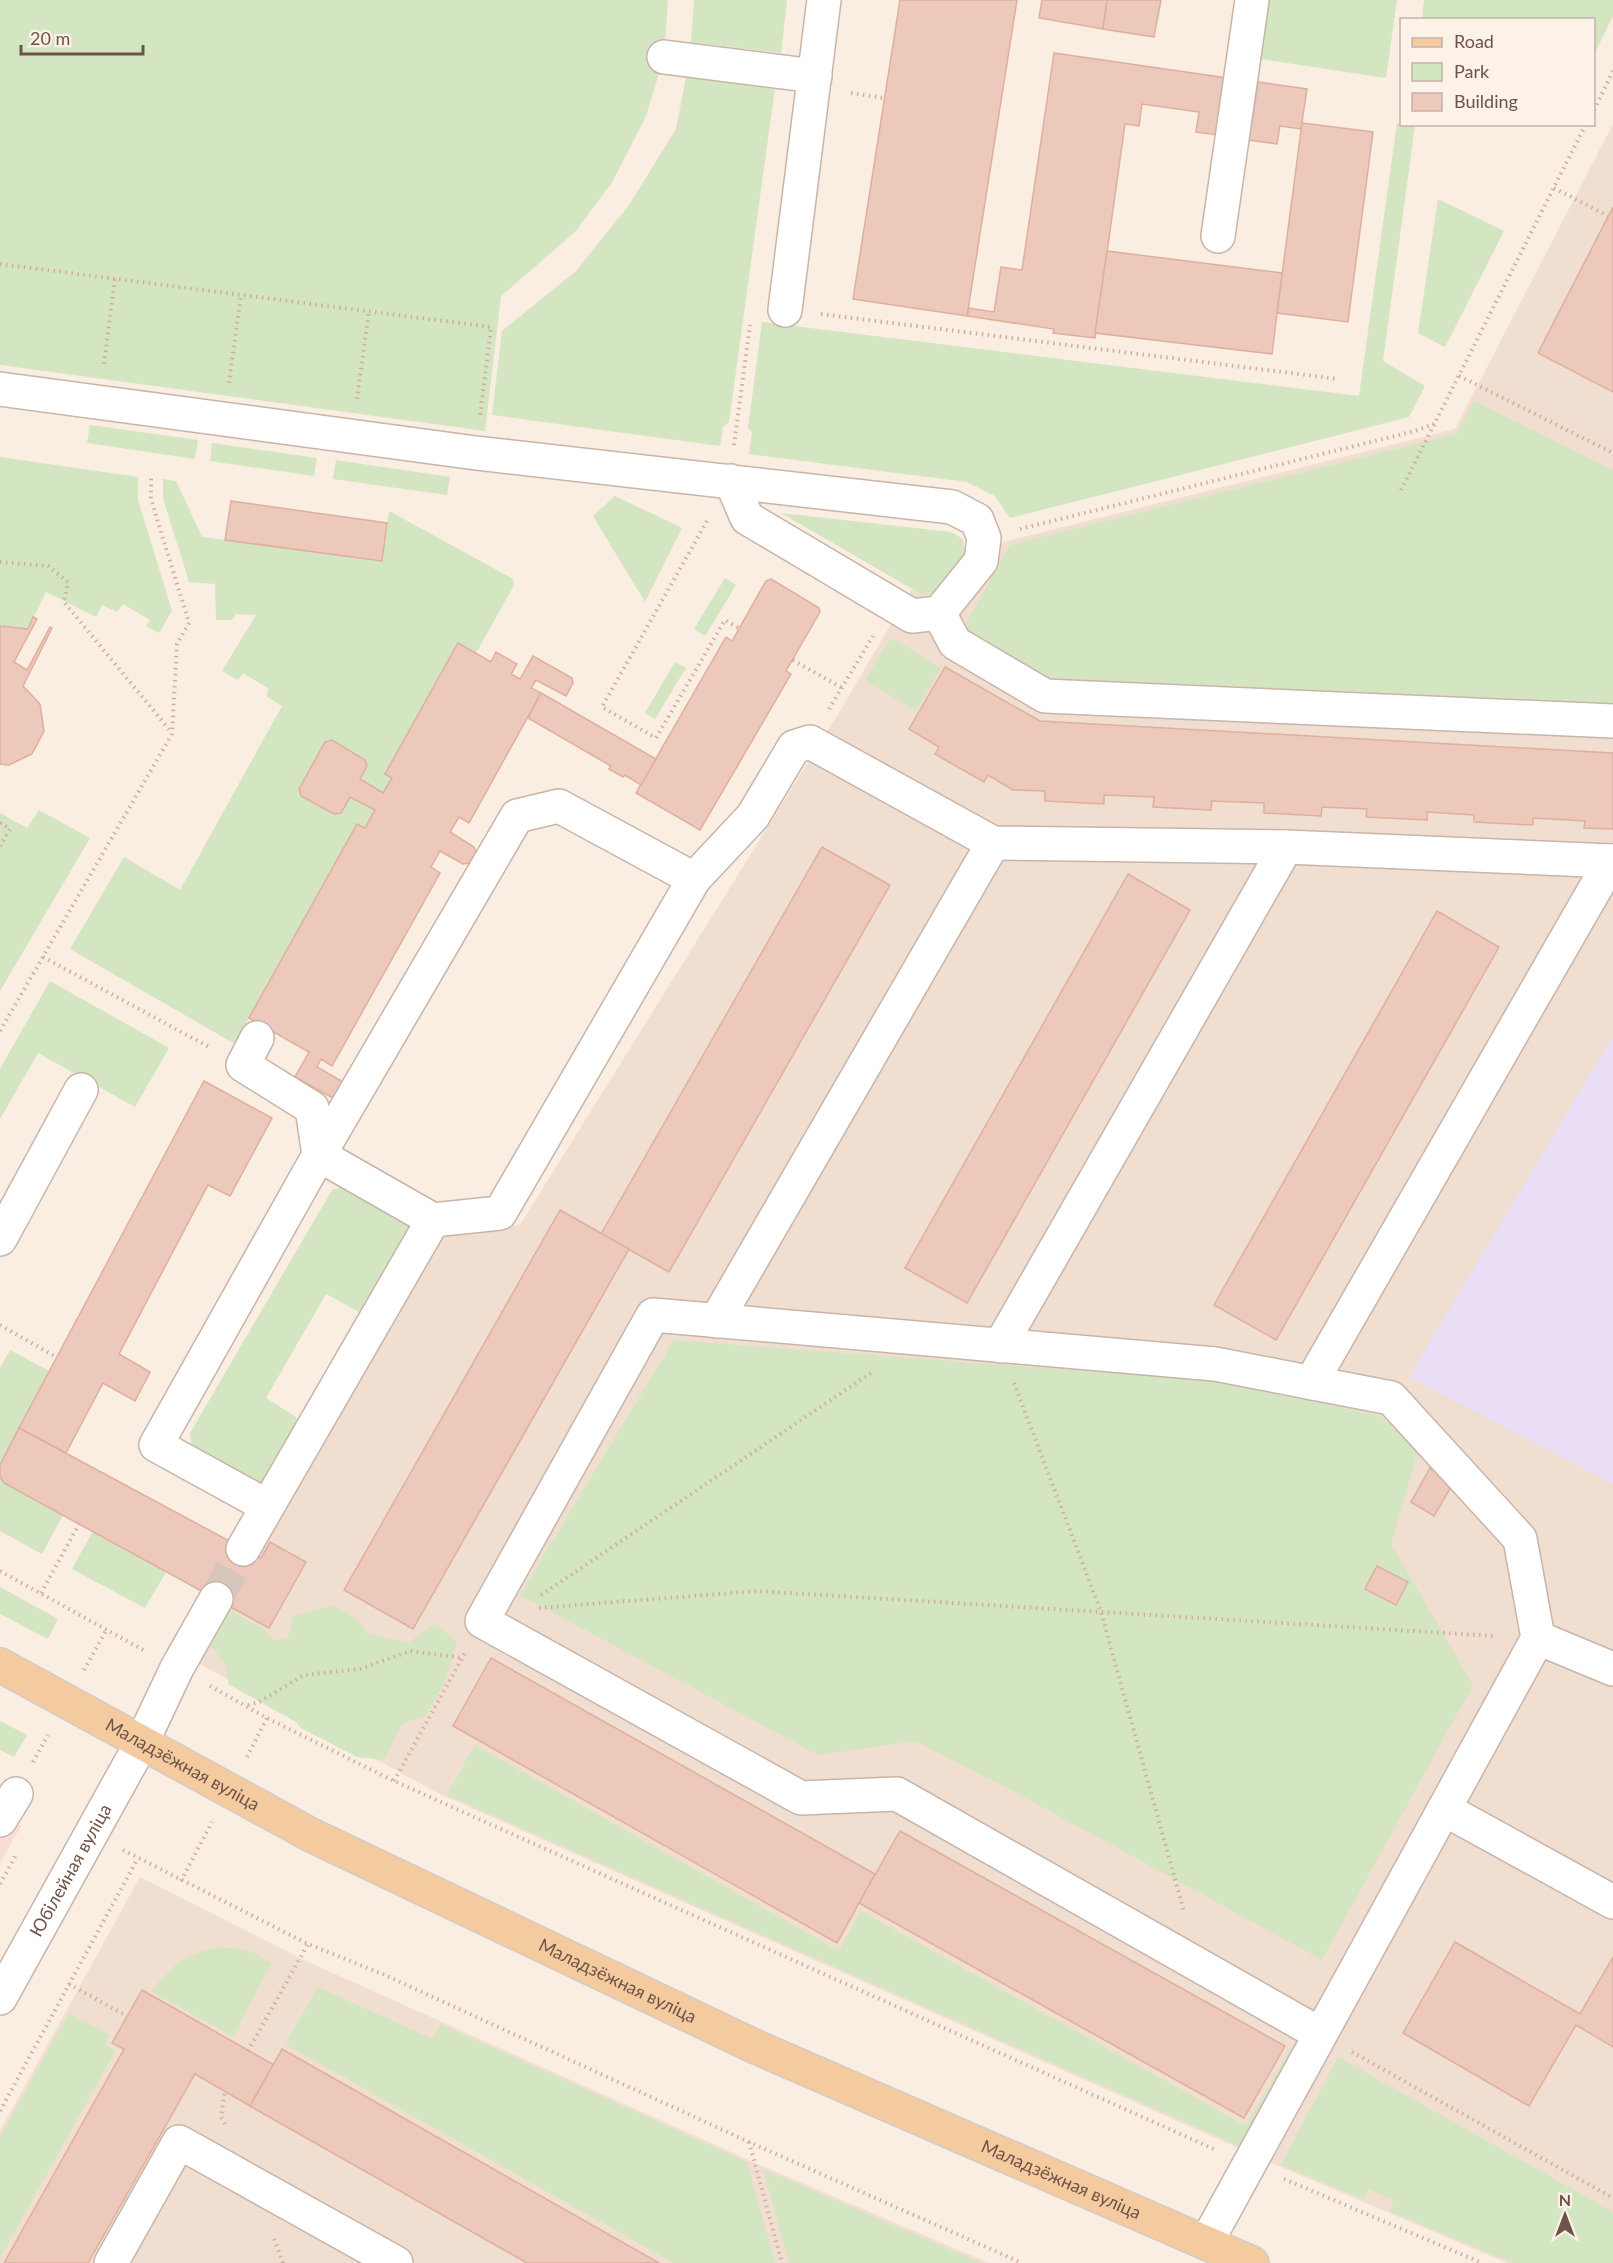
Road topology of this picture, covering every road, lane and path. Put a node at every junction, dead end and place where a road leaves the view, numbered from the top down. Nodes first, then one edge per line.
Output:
1 (824, 0) edge
2 (1252, 0) edge
3 (664, 57) dead end
4 (1613, 71) edge
5 (814, 76) junction
6 (852, 93) dead end
7 (884, 98) dead end
8 (1595, 106) edge
9 (1585, 126) edge
10 (1554, 188) junction
11 (1608, 216) dead end
12 (1218, 236) dead end
13 (0, 264) edge
14 (115, 279) junction
15 (242, 295) junction
16 (785, 310) joint
17 (369, 311) junction
18 (750, 324) dead end
19 (103, 368) dead end
20 (1458, 376) junction
21 (1338, 379) dead end
22 (229, 385) dead end
23 (0, 389) edge
24 (356, 401) dead end
25 (480, 418) dead end
26 (1434, 424) junction
27 (734, 446) dead end
28 (1613, 453) edge
29 (151, 478) dead end
30 (731, 481) junction
31 (1401, 490) dead end
32 (984, 538) junction
33 (0, 562) edge
34 (939, 613) junction
35 (878, 627) dead end
36 (739, 628) dead end
37 (793, 660) dead end
38 (850, 675) dead end
39 (842, 688) dead end
40 (1613, 721) edge
41 (172, 734) junction
42 (0, 824) edge
43 (993, 843) junction
44 (0, 846) edge
45 (1286, 847) junction
46 (1612, 861) edge
47 (694, 879) junction
48 (43, 957) junction
49 (0, 1031) edge
50 (250, 1052) joint
51 (81, 1090) dead end
52 (319, 1155) junction
53 (433, 1220) junction
54 (0, 1239) edge
55 (716, 1322) junction
56 (0, 1324) edge
57 (1000, 1346) junction
58 (56, 1357) dead end
59 (874, 1371) dead end
60 (1311, 1383) junction
61 (267, 1506) junction
62 (79, 1524) dead end
63 (243, 1549) tunnel mouth
64 (0, 1571) edge
65 (41, 1593) junction
66 (540, 1596) dead end
67 (216, 1599) tunnel mouth
68 (1101, 1612) junction
69 (482, 1621) junction
70 (1538, 1638) junction
71 (463, 1658) junction
72 (0, 1665) edge
73 (177, 1668) junction
74 (1613, 1669) edge
75 (247, 1706) junction
76 (141, 1744) junction
77 (394, 1781) junction
78 (1444, 1809) junction
79 (91, 1834) junction
80 (138, 1858) junction
81 (1613, 1902) edge
82 (308, 1944) junction
83 (1199, 1965) junction
84 (69, 1984) junction
85 (0, 1998) edge
86 (127, 2016) dead end
87 (1320, 2034) junction
88 (248, 2051) dead end
89 (0, 2111) edge
90 (749, 2142) junction
91 (1249, 2164) junction
92 (1613, 2198) edge
93 (1206, 2243) junction
94 (111, 2263) edge
95 (396, 2263) edge
96 (782, 2263) edge
97 (1022, 2263) edge
98 (1251, 2263) edge
99 (1482, 2263) edge

1 - 5 street
2 - 12 street
3 - 5 street
4 - 8 path
5 - 16 street
6 - 7 path
9 - 10 path
10 - 11 path
10 - 20 path
13 - 14 path
14 - 15 path
14 - 19 path
15 - 17 path
15 - 22 path
16 - 21 path
17 - 24 path
17 - 25 path
18 - 27 path
20 - 26 path
20 - 28 path
23 - 30 street
26 - 31 path
26 - 32 path
29 - 41 path
30 - 32 street
30 - 34 street
30 - 36 path
32 - 34 street
33 - 41 path
34 - 40 street
35 - 38 path
37 - 39 path
41 - 48 path
42 - 44 path
43 - 45 street
43 - 47 street
43 - 55 street
45 - 46 street
45 - 57 street
46 - 60 street
47 - 52 street
47 - 53 street
48 - 49 path
48 - 50 path
50 - 52 street
51 - 54 street
52 - 53 street
52 - 61 street
53 - 61 street
55 - 57 street
55 - 69 street
56 - 58 path
57 - 60 street
57 - 68 path
59 - 66 path
60 - 70 street
61 - 63 street
62 - 65 path
64 - 65 path
65 - 73 path
67 - 73 street, Юбілейная вуліца
68 - 69 path
68 - 70 path
68 - 83 path
69 - 71 path
69 - 83 street
70 - 74 street
70 - 78 street
71 - 75 path
71 - 77 path
72 - 76 main road, Маладзёжная вуліца
73 - 75 path
73 - 76 street, Юбілейная вуліца
75 - 77 path
76 - 79 street, Юбілейная вуліца
76 - 93 main road, Маладзёжная вуліца
77 - 91 path
78 - 81 street
78 - 87 street
79 - 80 path
79 - 85 street, Юбілейная вуліца
80 - 82 path
80 - 84 path
82 - 88 path
82 - 90 path
83 - 87 street
84 - 86 path
84 - 89 path
87 - 91 street
87 - 92 path
90 - 96 path
90 - 97 path
91 - 93 street
91 - 99 path
93 - 98 main road, Маладзёжная вуліца
94 - 95 street

